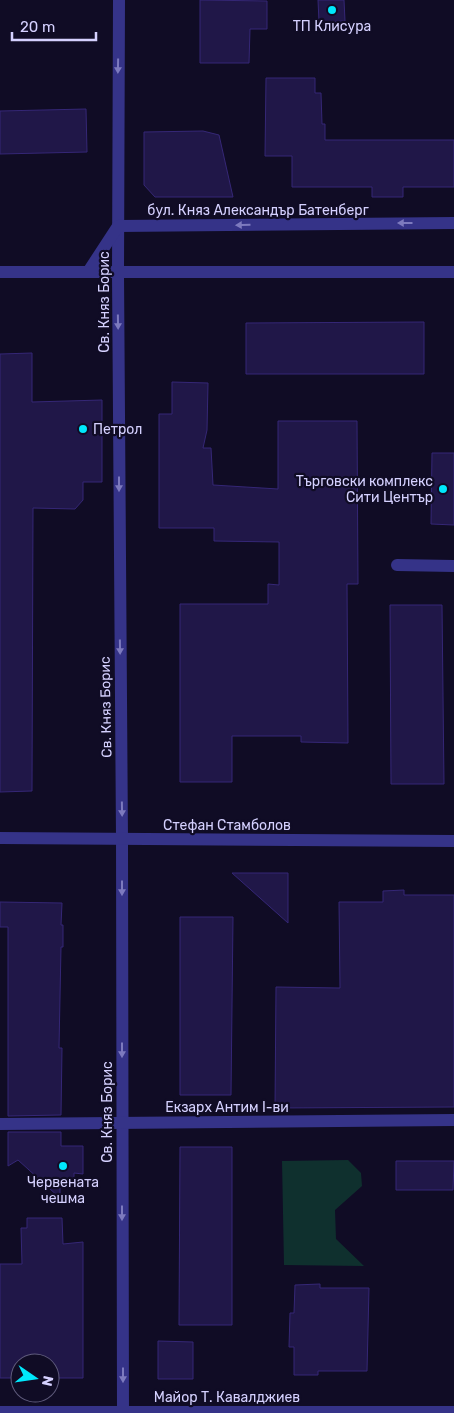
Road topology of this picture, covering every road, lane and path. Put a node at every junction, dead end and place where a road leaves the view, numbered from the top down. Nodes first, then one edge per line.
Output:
1 (119, 0) edge
2 (454, 223) edge
3 (118, 226) junction
4 (0, 272) edge
5 (88, 272) junction
6 (454, 272) edge
7 (118, 273) junction
8 (398, 565) dead end
9 (454, 566) edge
10 (0, 838) edge
11 (122, 839) junction
12 (454, 841) edge
13 (454, 1120) edge
14 (122, 1123) junction
15 (0, 1124) edge
16 (0, 1412) edge
17 (454, 1412) edge
18 (123, 1413) edge

1 -> 3 street, Св. Княз Борис
2 -> 3 street, бул. Княз Александър Батенберг
3 - 5 street
3 - 7 street, Св. Княз Борис
4 - 5 street
5 - 7 street
6 - 7 street
7 -> 11 street, Св. Княз Борис
8 - 9 street
10 - 11 street, Стефан Стамболов
11 - 12 street, Стефан Стамболов
11 -> 14 street, Св. Княз Борис
13 - 14 street, Екзарх Антим I-ви
14 - 15 street, Екзарх Антим I-ви
14 -> 18 street, Св. Княз Борис
16 - 18 street, Майор Т. Кавалджиев
17 - 18 street, Майор Т. Кавалджиев

